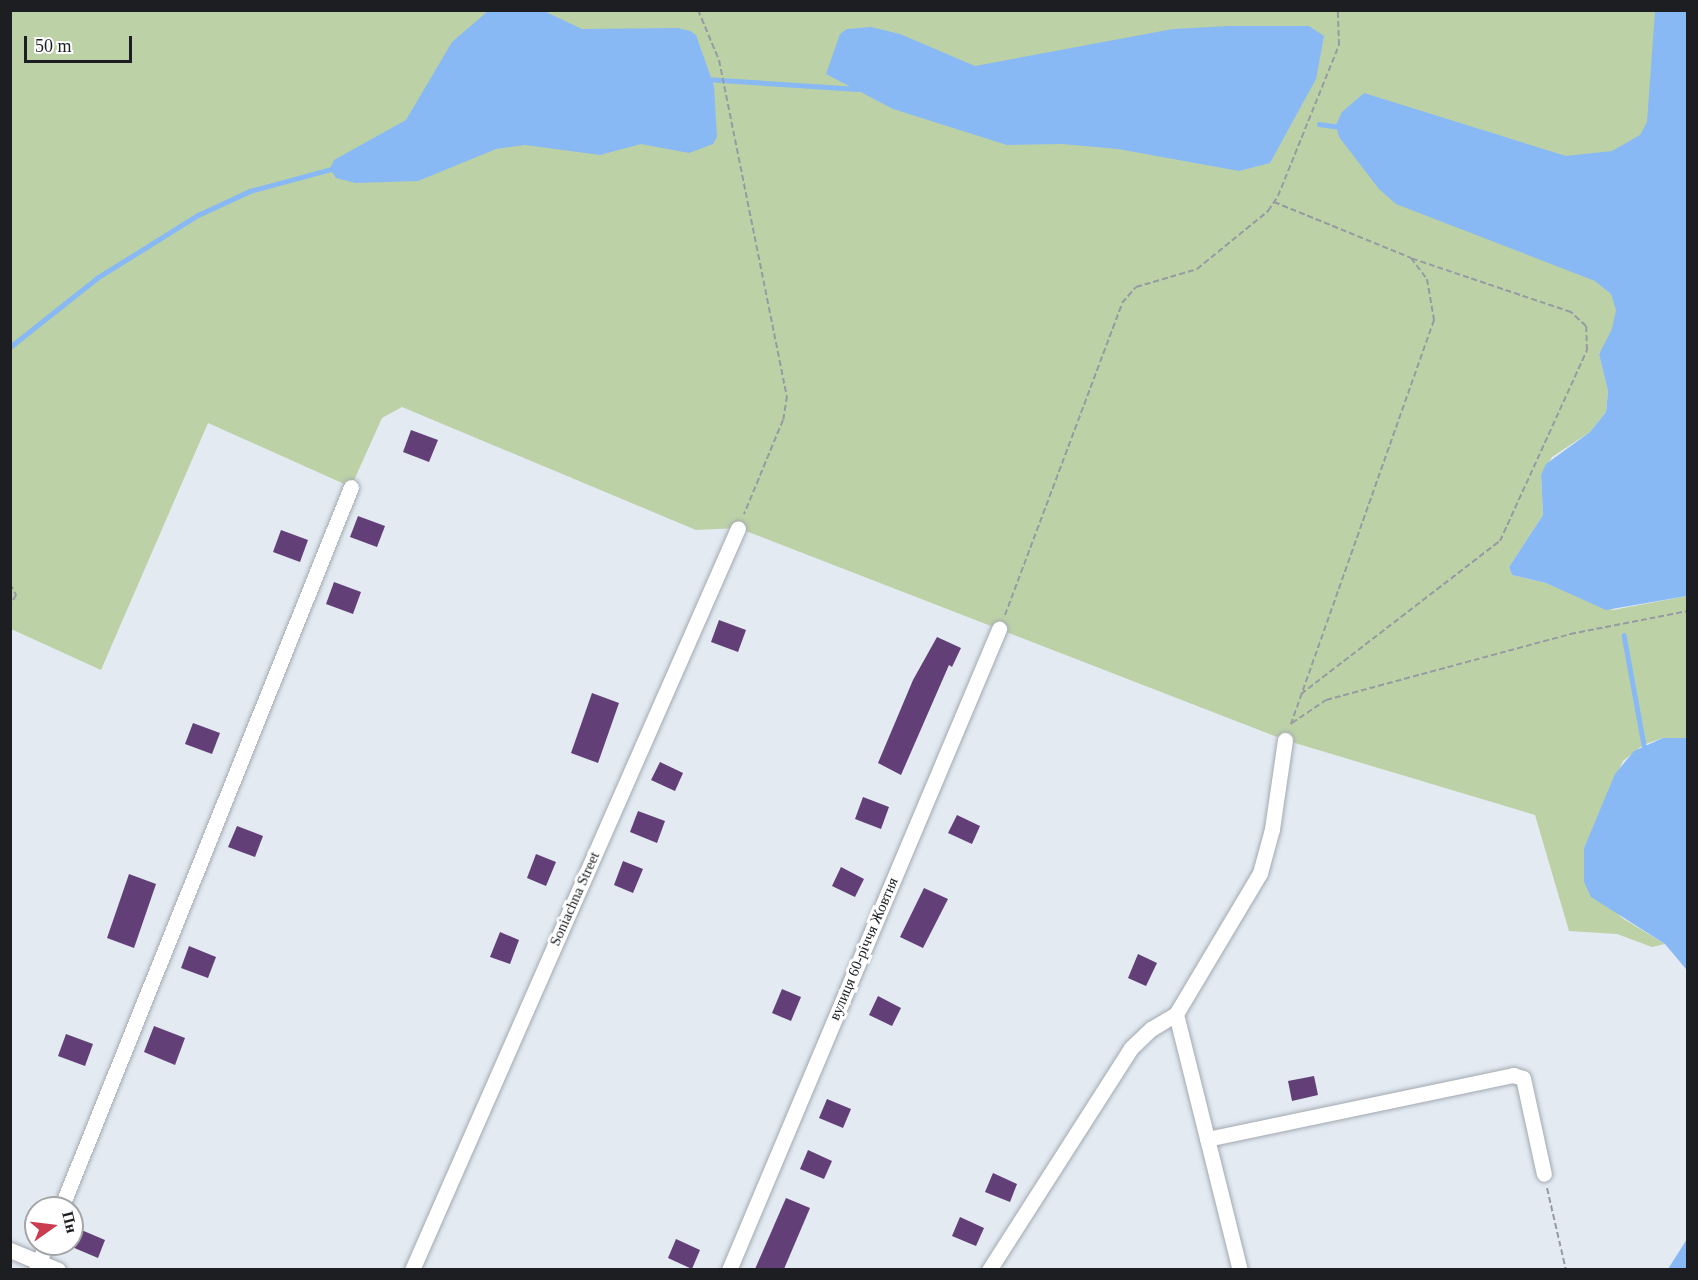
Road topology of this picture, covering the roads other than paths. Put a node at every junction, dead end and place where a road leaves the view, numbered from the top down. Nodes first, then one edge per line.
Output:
1 (351, 487) dead end
2 (738, 528) road end
3 (999, 628) road end
4 (1285, 740) road end
5 (1176, 1014) junction
6 (1207, 1139) junction
7 (1544, 1174) road end
8 (66, 1196) edge
9 (10, 1250) edge
10 (38, 1266) edge
11 (58, 1269) edge
12 (412, 1269) edge
13 (729, 1269) edge
14 (988, 1269) edge
15 (1240, 1269) edge

1 - 8 street
2 - 12 street, Soniachna Street
3 - 13 street, вулиця 60-річчя Жовтня
4 - 5 street
5 - 6 street
5 - 14 street
6 - 7 street
6 - 15 street
9 - 10 street
10 - 11 street

